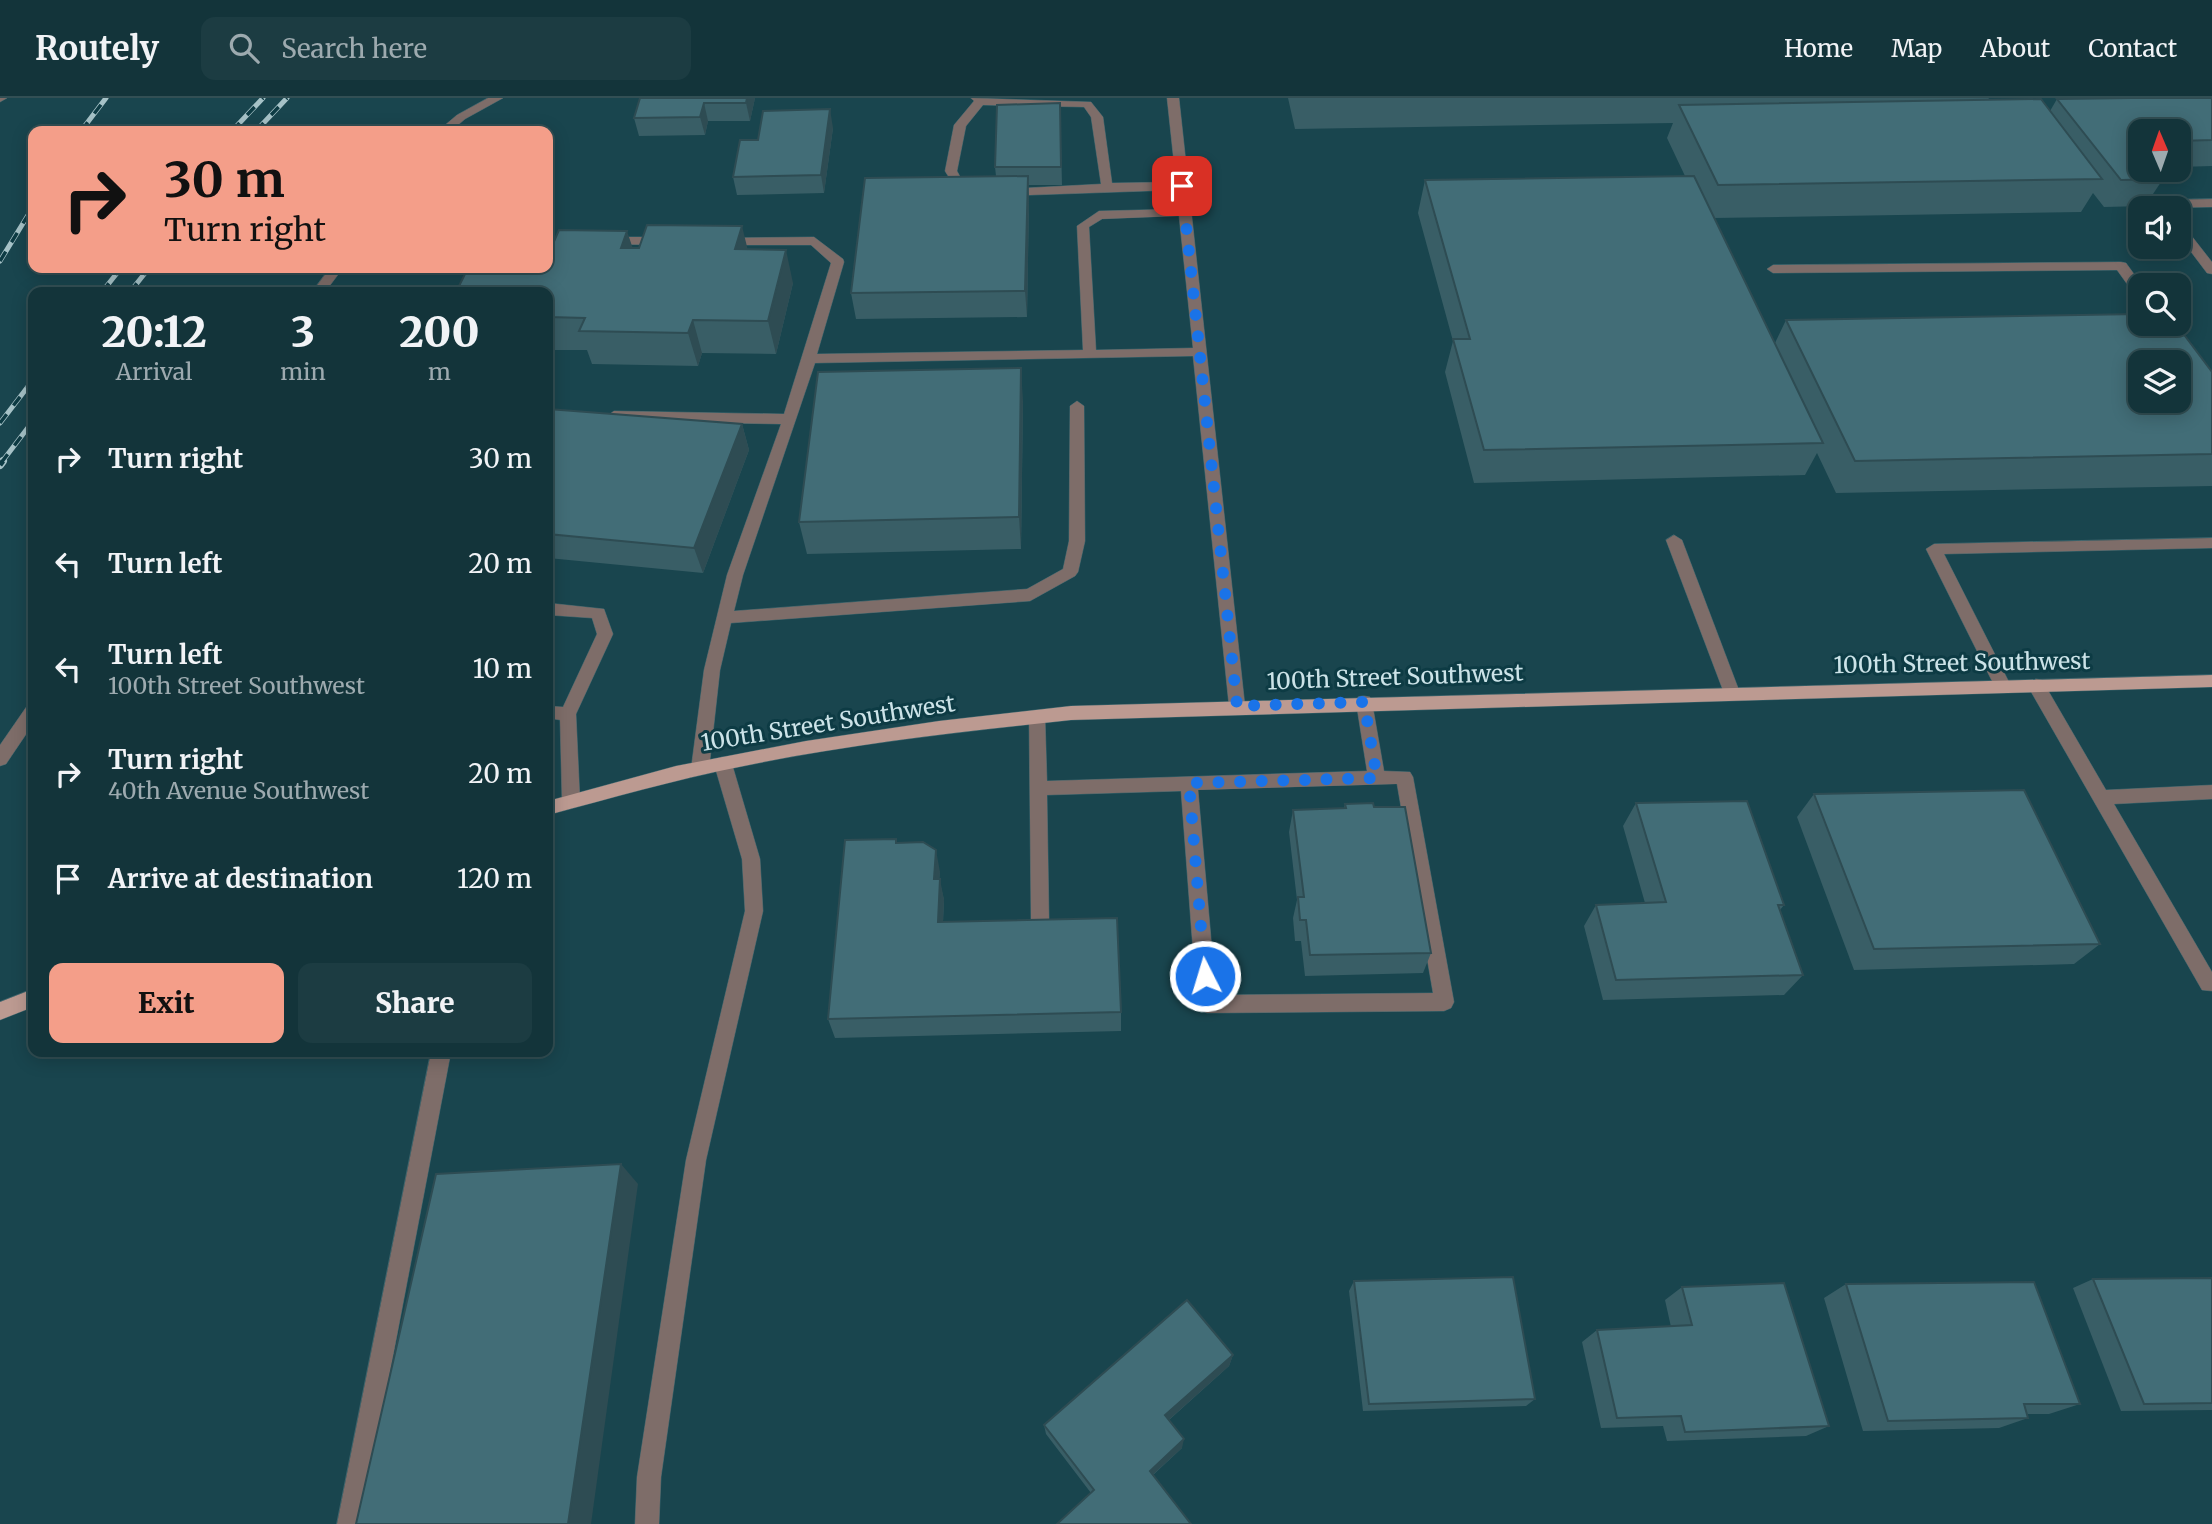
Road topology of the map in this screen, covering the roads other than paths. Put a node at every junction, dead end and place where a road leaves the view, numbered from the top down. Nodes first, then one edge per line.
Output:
1 (497, 98) edge
2 (1173, 98) edge
3 (979, 99) edge
4 (450, 126) edge
5 (1182, 186) junction
6 (1107, 187) junction
7 (2191, 203) edge
8 (2212, 203) edge
9 (1185, 212) junction
10 (590, 241) edge
11 (674, 241) edge
12 (702, 241) edge
13 (2191, 243) edge
14 (1773, 269) dead end
15 (2212, 270) edge
16 (333, 273) edge
17 (2128, 276) edge
18 (322, 287) edge
19 (1200, 352) junction
20 (1090, 355) junction
21 (809, 359) junction
22 (1077, 406) dead end
23 (597, 415) edge
24 (790, 419) junction
25 (1674, 540) dead end
26 (2212, 543) edge
27 (553, 609) edge
28 (725, 618) junction
29 (2212, 681) edge
30 (2036, 685) junction
31 (2003, 686) junction
32 (1732, 693) junction
33 (1364, 702) junction
34 (1237, 706) junction
35 (553, 712) edge
36 (568, 714) junction
37 (1037, 716) junction
38 (28, 717) edge
39 (0, 759) edge
40 (723, 764) junction
41 (700, 769) junction
42 (1377, 778) junction
43 (1189, 783) junction
44 (1037, 788) junction
45 (2212, 792) edge
46 (2101, 797) junction
47 (571, 801) junction
48 (553, 806) edge
49 (1040, 919) edge
50 (2209, 985) dead end
51 (28, 1000) edge
52 (0, 1011) edge
53 (440, 1057) edge
54 (349, 1524) edge
55 (647, 1524) edge

1 - 4 street
2 - 5 street
3 - 6 street
3 - 6 street
5 - 6 street
5 - 9 street
7 - 8 street
9 - 19 street
9 - 20 street
10 - 11 street
12 - 21 street
13 - 15 street
14 - 17 street
16 - 18 street
19 - 20 street
19 - 34 street
20 - 21 street
21 - 24 street
22 - 28 street
23 - 24 street
24 - 28 street
25 - 32 street
26 - 31 street
27 - 36 street
28 - 41 street
29 - 30 main road, 100th Street Southwest
30 - 31 main road, 100th Street Southwest
30 - 46 street
31 - 32 main road, 100th Street Southwest
32 - 33 main road, 100th Street Southwest
33 - 34 main road, 100th Street Southwest
33 - 42 street
34 - 37 main road, 100th Street Southwest
35 - 36 street
36 - 47 street
37 - 40 main road, 100th Street Southwest
37 - 44 street
38 - 39 street
40 - 41 main road, 100th Street Southwest
40 - 55 street
41 - 47 main road, 100th Street Southwest
42 - 43 street
42 - 43 street
43 - 44 street
44 - 49 street
45 - 46 street
46 - 50 street
47 - 48 main road, 100th Street Southwest
51 - 52 main road
53 - 54 street

